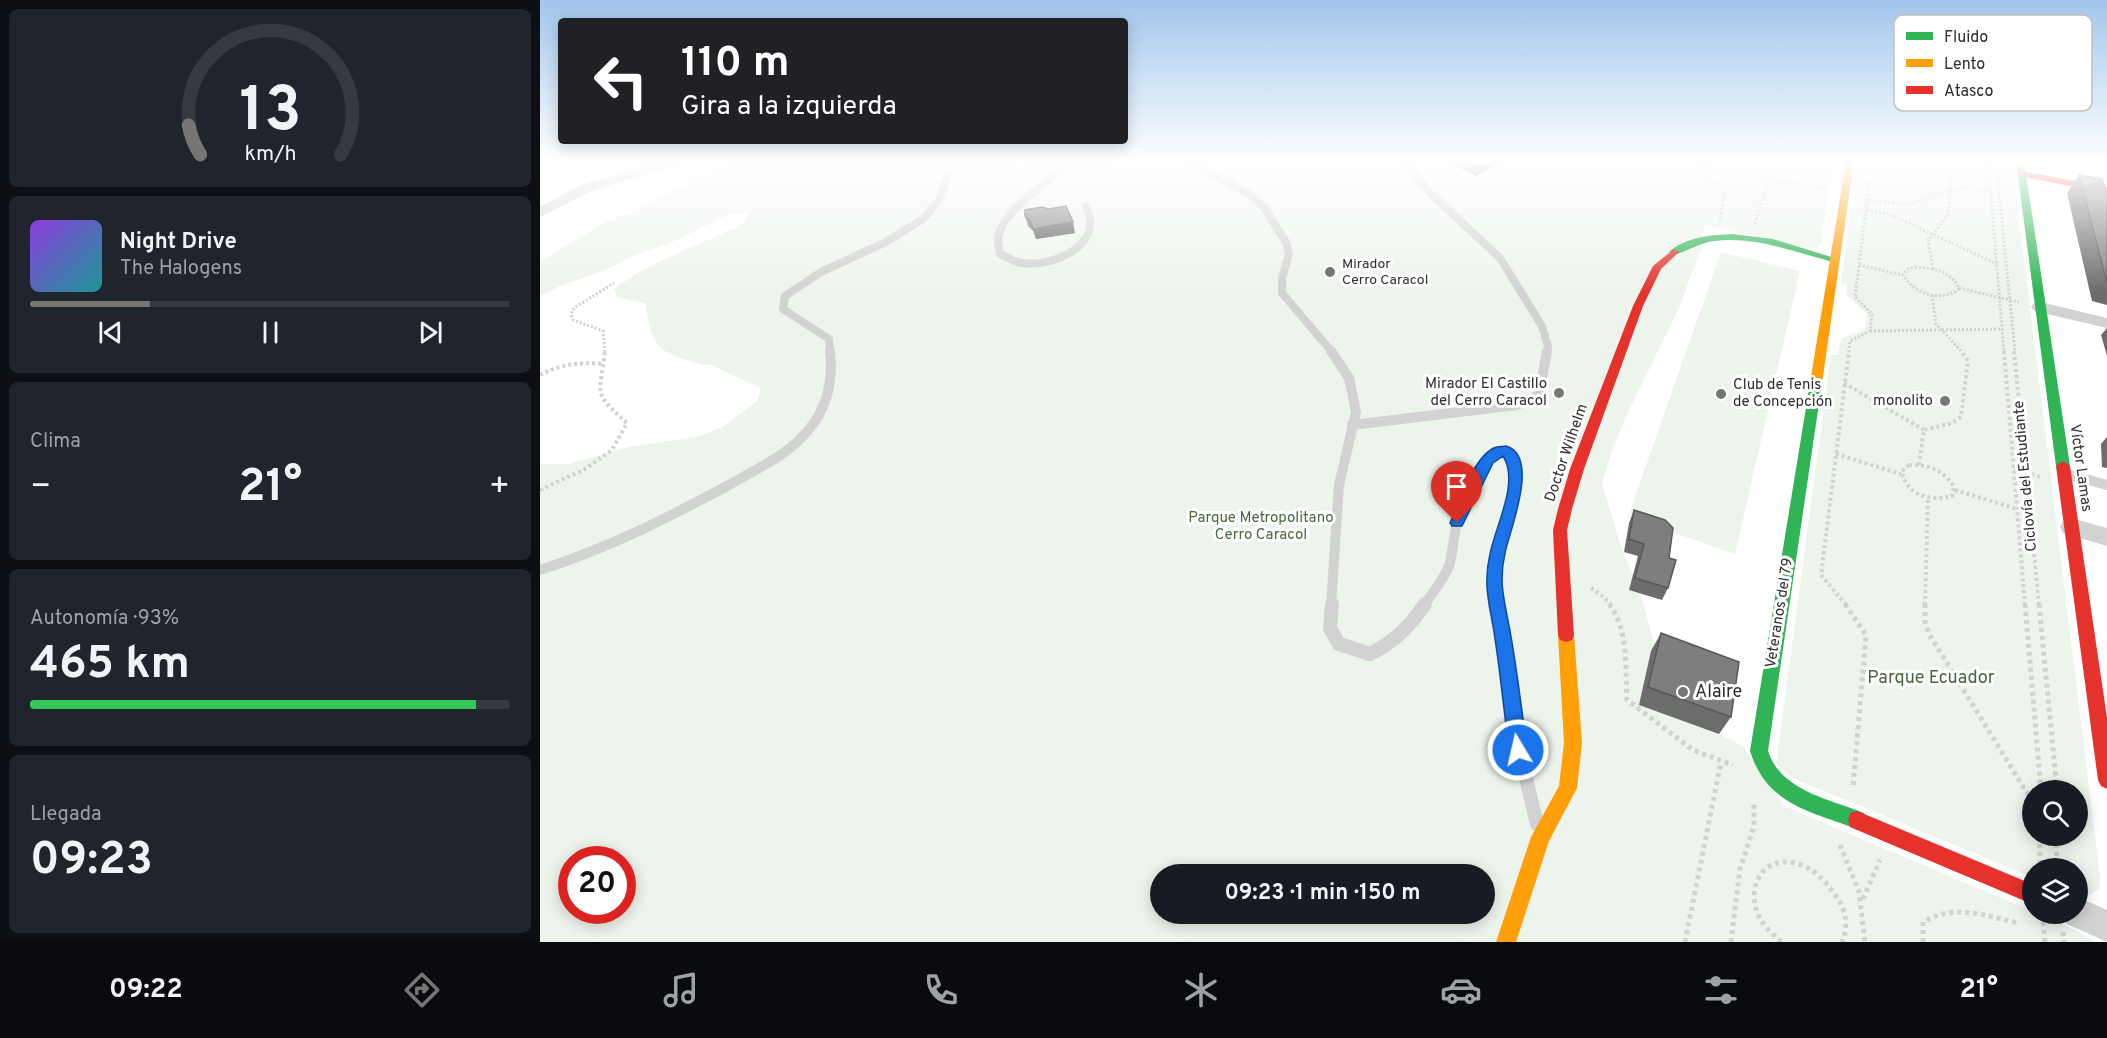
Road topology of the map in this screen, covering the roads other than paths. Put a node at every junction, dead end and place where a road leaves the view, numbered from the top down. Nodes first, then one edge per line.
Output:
1 (554, 205) edge
2 (935, 205) edge
3 (1022, 205) edge
4 (1262, 205) edge
5 (1443, 205) edge
6 (1843, 205) edge
7 (2026, 205) edge
8 (1086, 206) dead end
9 (540, 213) edge
10 (1833, 259) junction
11 (2040, 307) junction
12 (2107, 323) edge
13 (1352, 425) junction
14 (2065, 473) junction
15 (2107, 485) edge
16 (2072, 527) junction
17 (2107, 537) edge
18 (540, 570) edge
19 (2107, 780) edge
20 (1541, 837) junction
21 (2022, 890) edge
22 (2088, 917) edge
23 (2107, 926) edge
24 (1506, 942) edge

1 - 9 street
2 - 18 lane
3 - 8 lane
4 - 13 lane
5 - 13 lane
6 - 10 street, Veteranos del 79
7 - 11 street, Víctor Lamas
10 - 20 street, Doctor Wilhelm
10 - 21 street, Veteranos del 79
11 - 12 street
11 - 14 street, Víctor Lamas
13 - 20 lane
14 - 15 lane
14 - 16 street, Víctor Lamas
16 - 17 street
16 - 19 street, Víctor Lamas
20 - 24 street, Doctor Wilhelm
22 - 23 street

